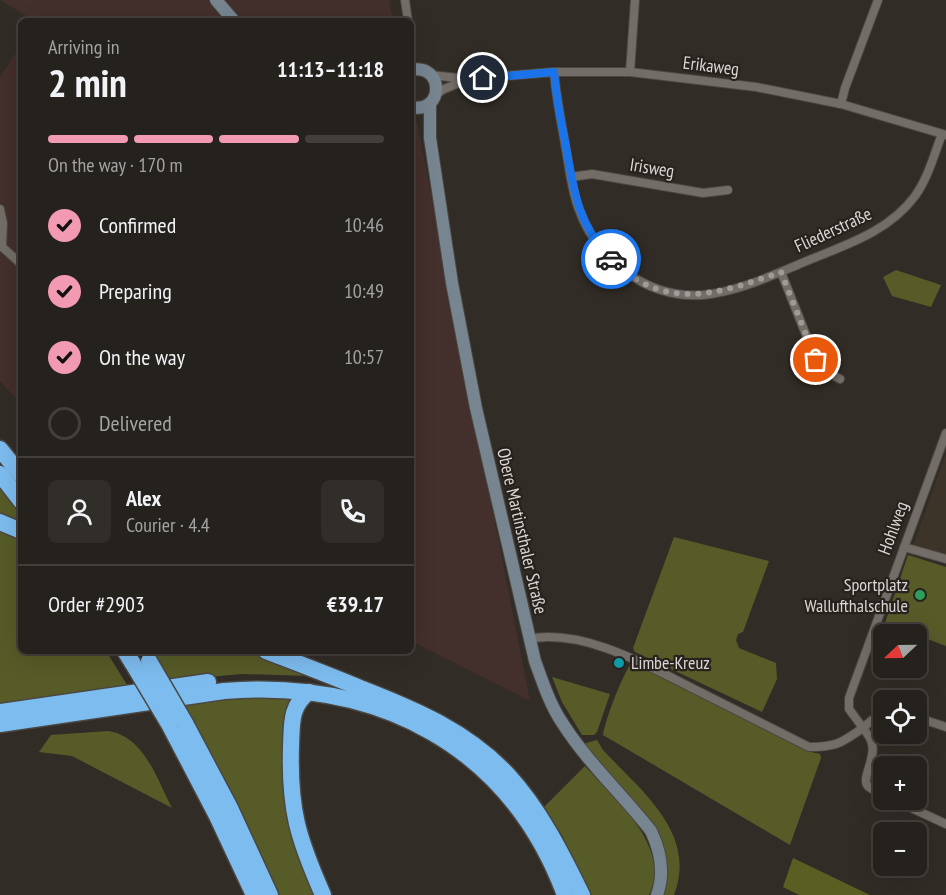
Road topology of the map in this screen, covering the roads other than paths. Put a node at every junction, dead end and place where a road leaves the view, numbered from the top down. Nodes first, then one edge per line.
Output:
1 (216, 0) edge
2 (405, 0) edge
3 (635, 0) edge
4 (878, 0) edge
5 (231, 18) edge
6 (408, 18) edge
7 (414, 70) edge
8 (554, 72) junction
9 (630, 72) junction
10 (431, 75) junction
11 (467, 79) junction
12 (433, 99) junction
13 (841, 104) junction
14 (414, 107) edge
15 (414, 110) edge
16 (944, 134) edge
17 (430, 138) junction
18 (571, 177) junction
19 (728, 190) dead end
20 (0, 209) edge
21 (1, 246) edge
22 (18, 261) edge
23 (781, 272) junction
24 (840, 379) dead end
25 (946, 433) edge
26 (0, 449) edge
27 (15, 473) edge
28 (0, 522) edge
29 (18, 530) edge
30 (904, 547) junction
31 (946, 559) edge
32 (529, 639) junction
33 (274, 654) edge
34 (138, 657) edge
35 (364, 689) junction
36 (309, 692) junction
37 (0, 712) edge
38 (873, 720) edge
39 (927, 721) edge
40 (0, 724) edge
41 (177, 724) junction
42 (946, 727) edge
43 (863, 728) junction
44 (873, 756) edge
45 (873, 758) edge
46 (873, 790) edge
47 (916, 810) edge
48 (946, 824) edge
49 (254, 895) edge
50 (270, 895) edge
51 (323, 895) edge
52 (565, 895) edge
53 (580, 895) edge
54 (657, 895) edge

1 - 5 street
2 - 6 street
3 - 9 street
4 - 13 street
7 - 10 street
8 - 9 street, Erikaweg
8 - 11 street, Erikaweg
8 - 18 street, Fliederstraße
9 - 13 street, Erikaweg
10 - 11 street, Erikaweg
10 - 12 street, Obere Martinsthaler Straße
11 - 12 street, Erikaweg
12 - 14 street
12 - 17 street, Obere Martinsthaler Straße
13 - 16 street, Erikaweg
15 - 17 street, Obere Martinsthaler Straße
16 - 23 street, Fliederstraße
17 - 32 street, Obere Martinsthaler Straße
18 - 19 street, Irisweg
18 - 23 street, Fliederstraße
20 - 21 street
21 - 22 street
23 - 24 street
25 - 30 street, Hohlweg
26 - 27 highway
28 - 29 highway
30 - 31 street
30 - 43 street, Hohlweg
32 - 43 street
32 - 54 street, Obere Martinsthaler Straße
33 - 35 highway
34 - 41 highway, bridge
35 - 37 highway
35 - 53 highway
36 - 40 highway
36 - 51 highway
36 - 52 highway
38 - 43 street
39 - 42 street
41 - 49 highway
41 - 50 highway
43 - 44 street
45 - 46 street
47 - 48 street

